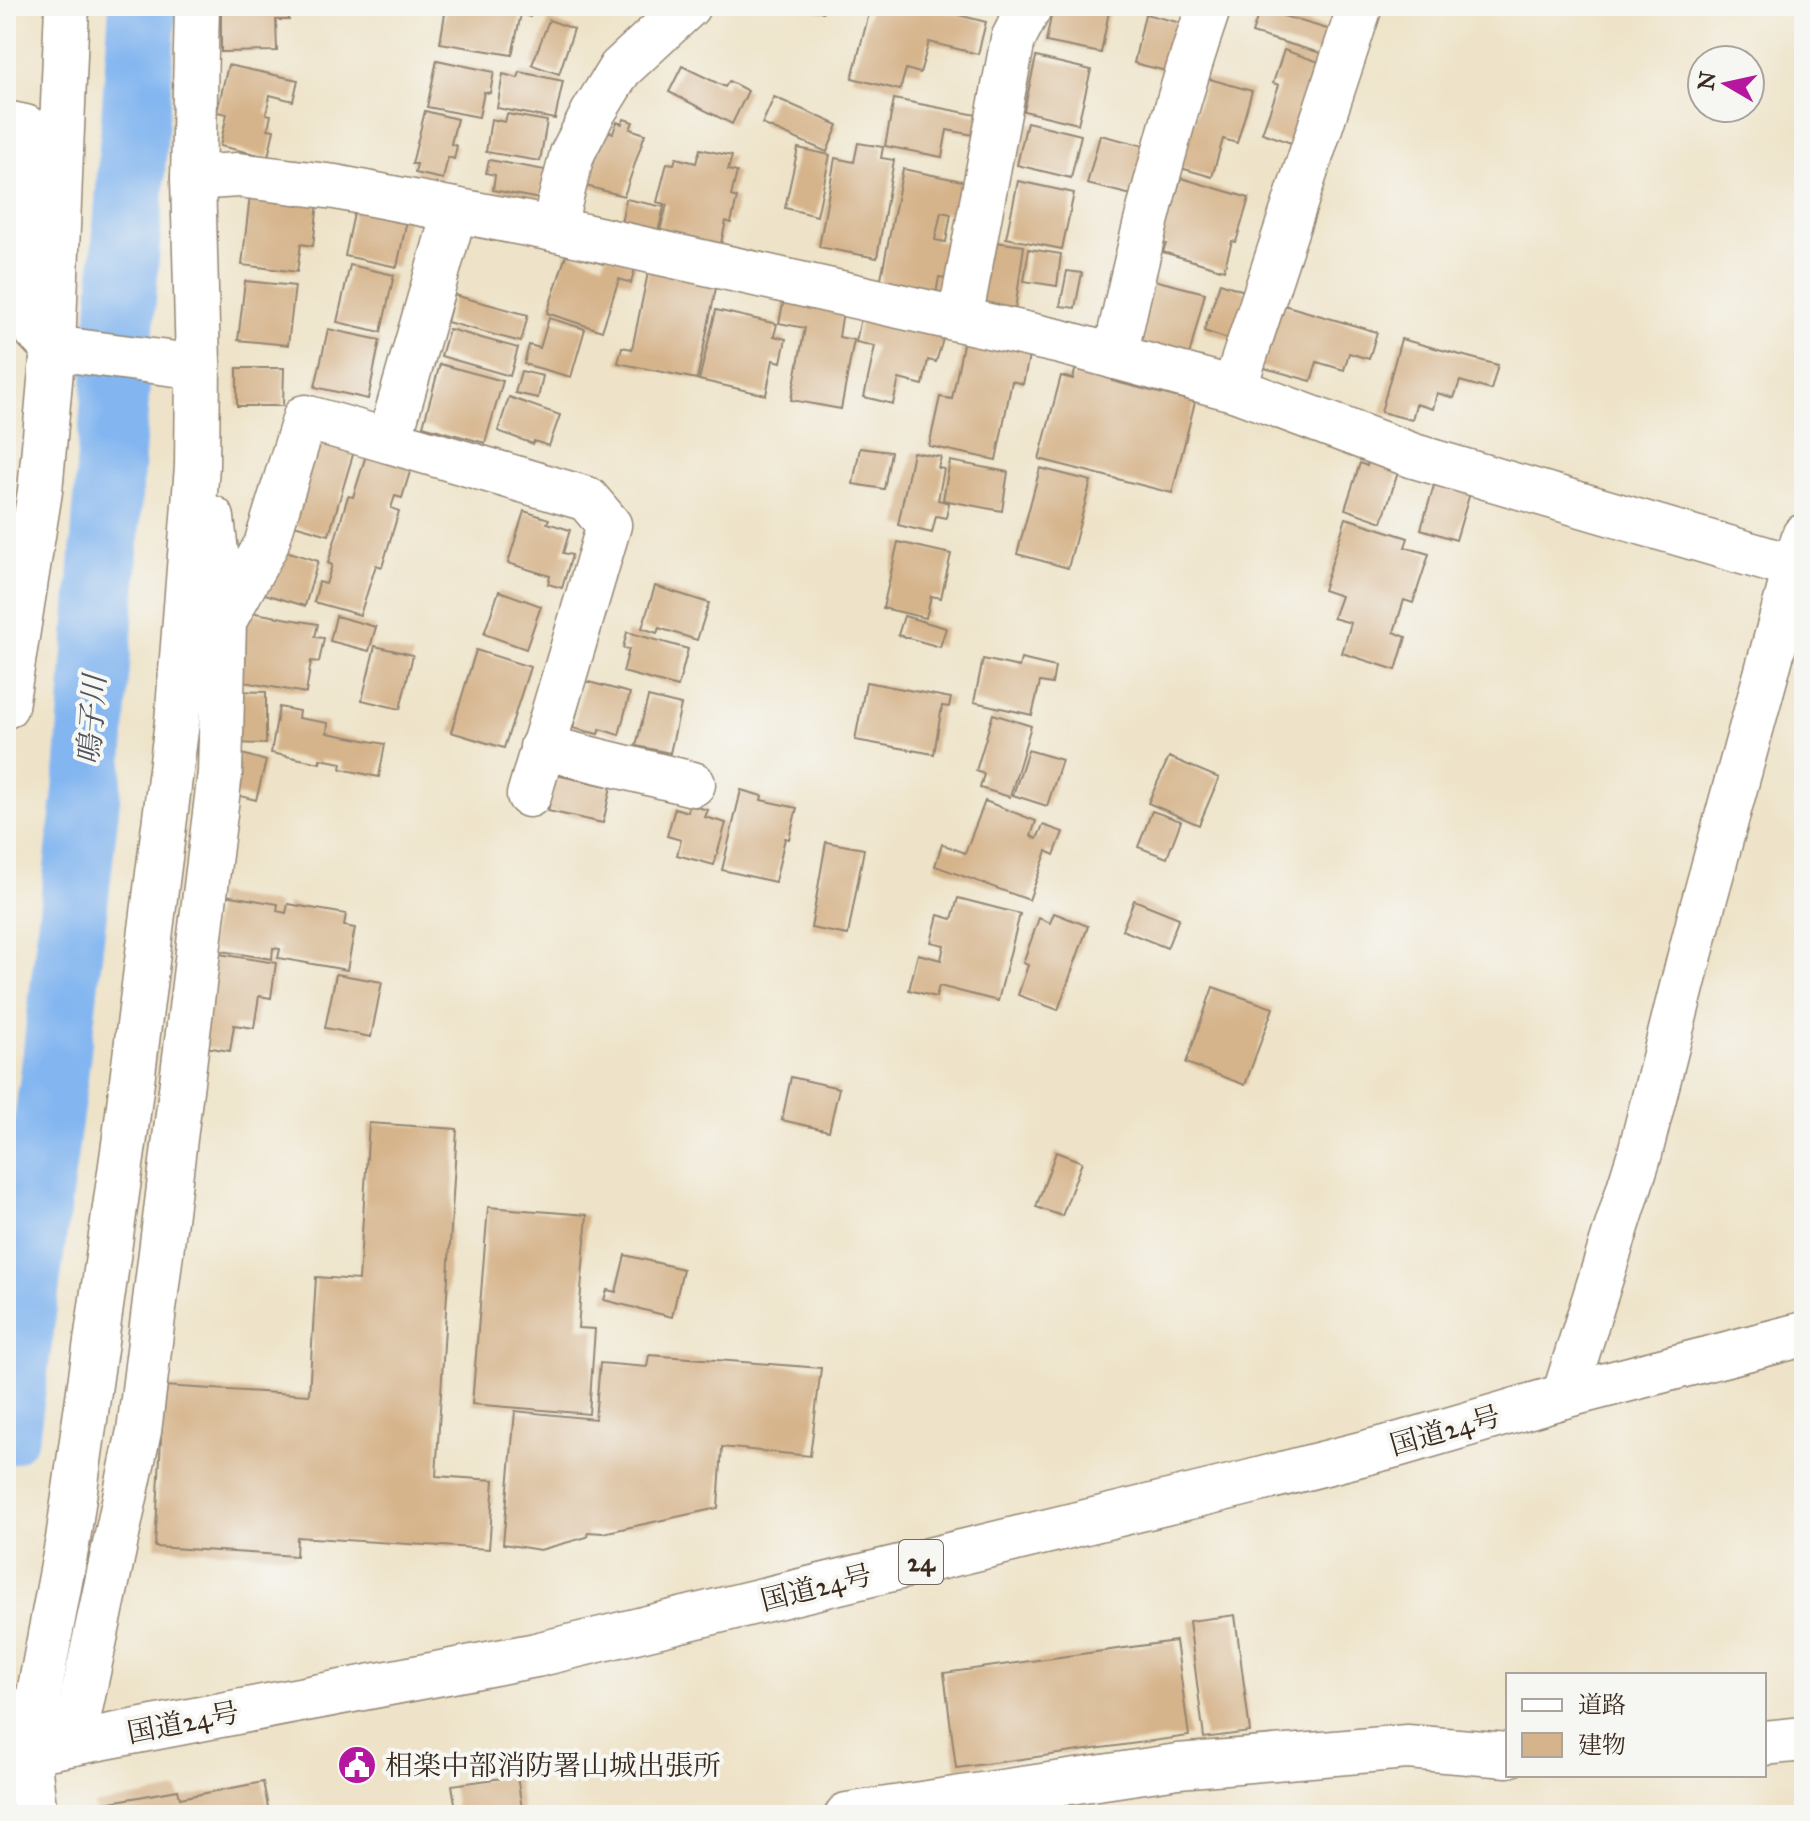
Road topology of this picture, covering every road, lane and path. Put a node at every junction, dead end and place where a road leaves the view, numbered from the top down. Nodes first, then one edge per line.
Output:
1 (67, 6) edge
2 (197, 6) edge
3 (688, 6) edge
4 (1030, 6) edge
5 (1209, 6) edge
6 (1360, 6) edge
7 (6, 123) edge
8 (193, 178) junction
9 (455, 210) junction
10 (553, 229) junction
11 (960, 319) junction
12 (61, 350) junction
13 (1115, 357) junction
14 (191, 364) junction
15 (1234, 389) junction
16 (389, 441) junction
17 (197, 466) junction
18 (1801, 558) edge
19 (224, 621) junction
20 (6, 706) edge
21 (542, 747) junction
22 (693, 784) dead end
23 (529, 795) dead end
24 (1804, 1334) edge
25 (1564, 1396) junction
26 (1804, 1739) edge
27 (73, 1743) junction
28 (1766, 1743) edge
29 (17, 1754) edge
30 (1506, 1755) edge
31 (37, 1815) edge
32 (847, 1815) edge

1 - 12 main road
2 - 8 main road
3 - 10 main road
4 - 11 main road
5 - 13 main road
6 - 15 main road
7 - 12 main road
8 - 9 main road
8 - 14 main road
9 - 10 main road
9 - 16 main road
10 - 11 main road
11 - 13 main road
12 - 14 main road
12 - 20 main road
13 - 15 main road
14 - 17 main road
15 - 18 main road
16 - 19 main road
16 - 21 main road
17 - 19 main road
17 - 29 main road
18 - 25 main road
19 - 27 main road
21 - 22 main road
21 - 23 main road
24 - 25 main road, 国道24号 / 24
25 - 27 main road, 国道24号 / 24
26 - 28 main road
27 - 29 main road, 国道24号 / 24
29 - 31 main road
30 - 32 main road

